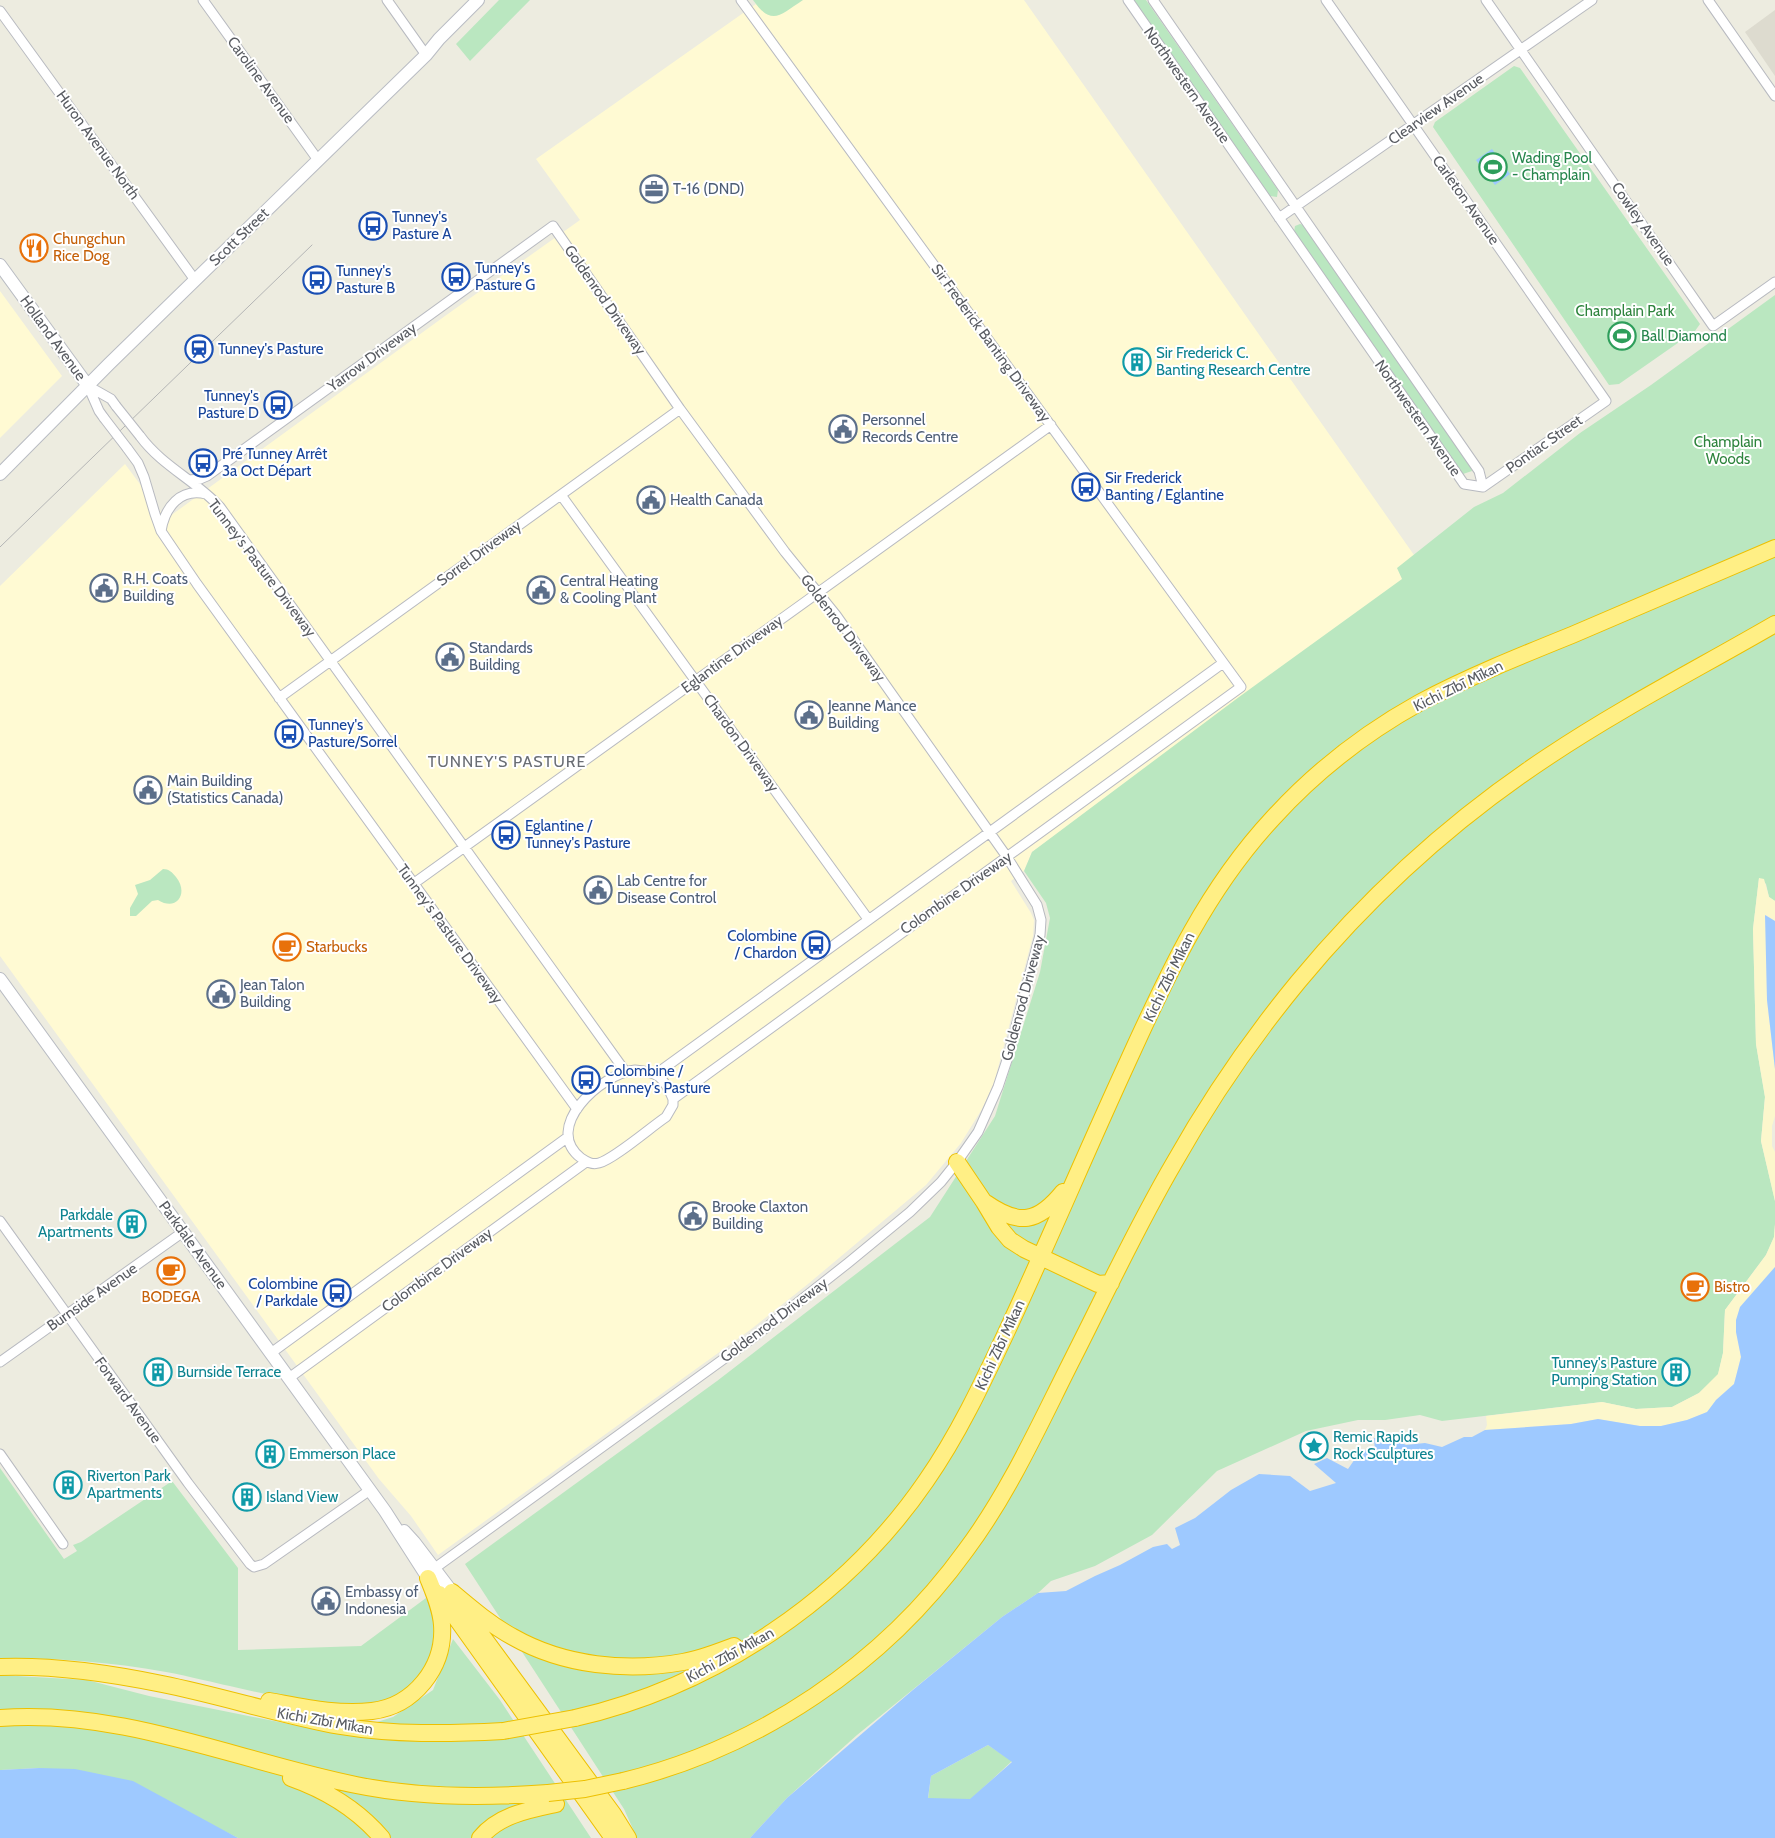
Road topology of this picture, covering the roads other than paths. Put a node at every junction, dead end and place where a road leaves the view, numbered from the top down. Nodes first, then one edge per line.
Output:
1 (204, 0) edge
2 (387, 0) edge
3 (478, 0) edge
4 (741, 0) edge
5 (1128, 0) edge
6 (1153, 0) edge
7 (1326, 0) edge
8 (1486, 0) edge
9 (1592, 0) edge
10 (1708, 0) edge
11 (0, 11) edge
12 (1521, 50) junction
13 (426, 55) junction
14 (1775, 96) edge
15 (1414, 125) junction
16 (318, 160) junction
17 (1297, 205) junction
18 (1279, 218) junction
19 (553, 226) joint
20 (0, 265) edge
21 (195, 280) junction
22 (1775, 282) edge
23 (88, 386) junction
24 (1606, 401) joint
25 (680, 409) junction
26 (1050, 425) junction
27 (0, 474) edge
28 (189, 480) junction
29 (1483, 487) junction
30 (207, 494) junction
31 (561, 494) junction
32 (161, 531) junction
33 (1775, 548) edge
34 (818, 592) junction
35 (1775, 624) edge
36 (331, 661) junction
37 (1223, 663) junction
38 (696, 681) junction
39 (1240, 687) joint
40 (279, 698) junction
41 (989, 833) junction
42 (464, 847) junction
43 (1007, 857) junction
44 (413, 884) junction
45 (868, 919) junction
46 (0, 979) edge
47 (626, 1071) junction
48 (656, 1074) junction
49 (673, 1099) junction
50 (577, 1109) junction
51 (568, 1137) junction
52 (586, 1162) junction
53 (957, 1162) junction
54 (1074, 1180) junction
55 (984, 1202) junction
56 (0, 1221) edge
57 (183, 1232) junction
58 (1040, 1257) junction
59 (1111, 1283) junction
60 (67, 1315) junction
61 (271, 1353) junction
62 (0, 1362) edge
63 (289, 1378) junction
64 (0, 1454) edge
65 (370, 1490) junction
66 (63, 1544) dead end
67 (431, 1573) junction
68 (452, 1592) junction
69 (774, 1631) junction
70 (0, 1667) edge
71 (164, 1684) junction
72 (0, 1718) edge
73 (170, 1736) junction
74 (552, 1798) junction
75 (382, 1838) edge
76 (480, 1838) edge
77 (613, 1838) edge
78 (628, 1838) edge

1 - 16 street, Caroline Avenue
2 - 13 street
3 - 13 main road, Scott Street
4 - 26 street, Sir Frederick Banting Driveway
5 - 18 street, Northwestern Avenue
6 - 17 street, Northwestern Avenue
7 - 15 street, Carleton Avenue
8 - 12 street, Cowley Avenue
9 - 12 street, Clearview Avenue
10 - 14 street
11 - 21 street, Huron Avenue North
12 - 15 street, Clearview Avenue
12 - 22 street, Cowley Avenue
13 - 16 main road, Scott Street
15 - 17 street, Clearview Avenue
15 - 24 street, Carleton Avenue
16 - 21 main road, Scott Street
17 - 18 street, Clearview Avenue
17 - 29 street, Northwestern Avenue
18 - 29 street, Northwestern Avenue
19 - 25 street, Goldenrod Driveway
19 - 28 street, Yarrow Driveway
20 - 23 main road, Holland Avenue
21 - 23 main road, Scott Street
23 - 27 main road, Scott Street
23 - 28 street, Tunney's Pasture Driveway, bridge
23 - 32 street, Tunney's Pasture Driveway, bridge
24 - 29 street, Pontiac Street
25 - 31 street, Sorrel Driveway
25 - 34 street, Goldenrod Driveway
26 - 34 street, Eglantine Driveway
26 - 37 street, Sir Frederick Banting Driveway
28 - 30 street, Tunney's Pasture Driveway
30 - 32 street
30 - 36 street, Tunney's Pasture Driveway
31 - 36 street, Sorrel Driveway
31 - 38 street, Chardon Driveway
32 - 40 street, Tunney's Pasture Driveway
33 - 54 highway, Kichi Zībī Mīkan
34 - 38 street, Eglantine Driveway
34 - 41 street, Goldenrod Driveway
35 - 59 highway
36 - 40 street, Sorrel Driveway
36 - 42 street, Tunney's Pasture Driveway
37 - 39 street, Sir Frederick Banting Driveway
37 - 41 street, Colombine Driveway
38 - 42 street, Eglantine Driveway
38 - 45 street, Chardon Driveway
39 - 43 street, Colombine Driveway
40 - 44 street, Tunney's Pasture Driveway
41 - 43 street, Goldenrod Driveway
41 - 45 street, Colombine Driveway
42 - 44 street, Eglantine Driveway
42 - 47 street, Tunney's Pasture Driveway
43 - 49 street, Colombine Driveway
43 - 53 street, Goldenrod Driveway
44 - 50 street, Tunney's Pasture Driveway
45 - 48 street, Colombine Driveway
46 - 57 main road, Parkdale Avenue
47 - 48 street
47 - 50 street
48 - 49 street
49 - 52 street
50 - 51 street
51 - 52 street
51 - 61 street, Colombine Driveway
52 - 63 street, Colombine Driveway
53 - 55 highway
53 - 67 street, Goldenrod Driveway
54 - 55 highway
54 - 58 highway, Kichi Zībī Mīkan
55 - 58 highway
56 - 60 street, Forward Avenue
57 - 60 street, Burnside Avenue
57 - 61 main road, Parkdale Avenue
58 - 59 highway
58 - 69 highway, Kichi Zībī Mīkan
59 - 74 highway, bridge
60 - 62 street, Burnside Avenue
60 - 65 street, Forward Avenue
61 - 63 main road, Parkdale Avenue
63 - 65 main road, Parkdale Avenue
64 - 66 street
65 - 67 main road, Parkdale Avenue
67 - 68 main road, Parkdale Avenue
67 - 71 highway
67 - 77 highway
68 - 69 highway
68 - 78 highway
69 - 71 highway, Kichi Zībī Mīkan, bridge
70 - 71 highway, Kichi Zībī Mīkan
72 - 73 highway
73 - 74 highway
73 - 75 highway
74 - 76 highway

